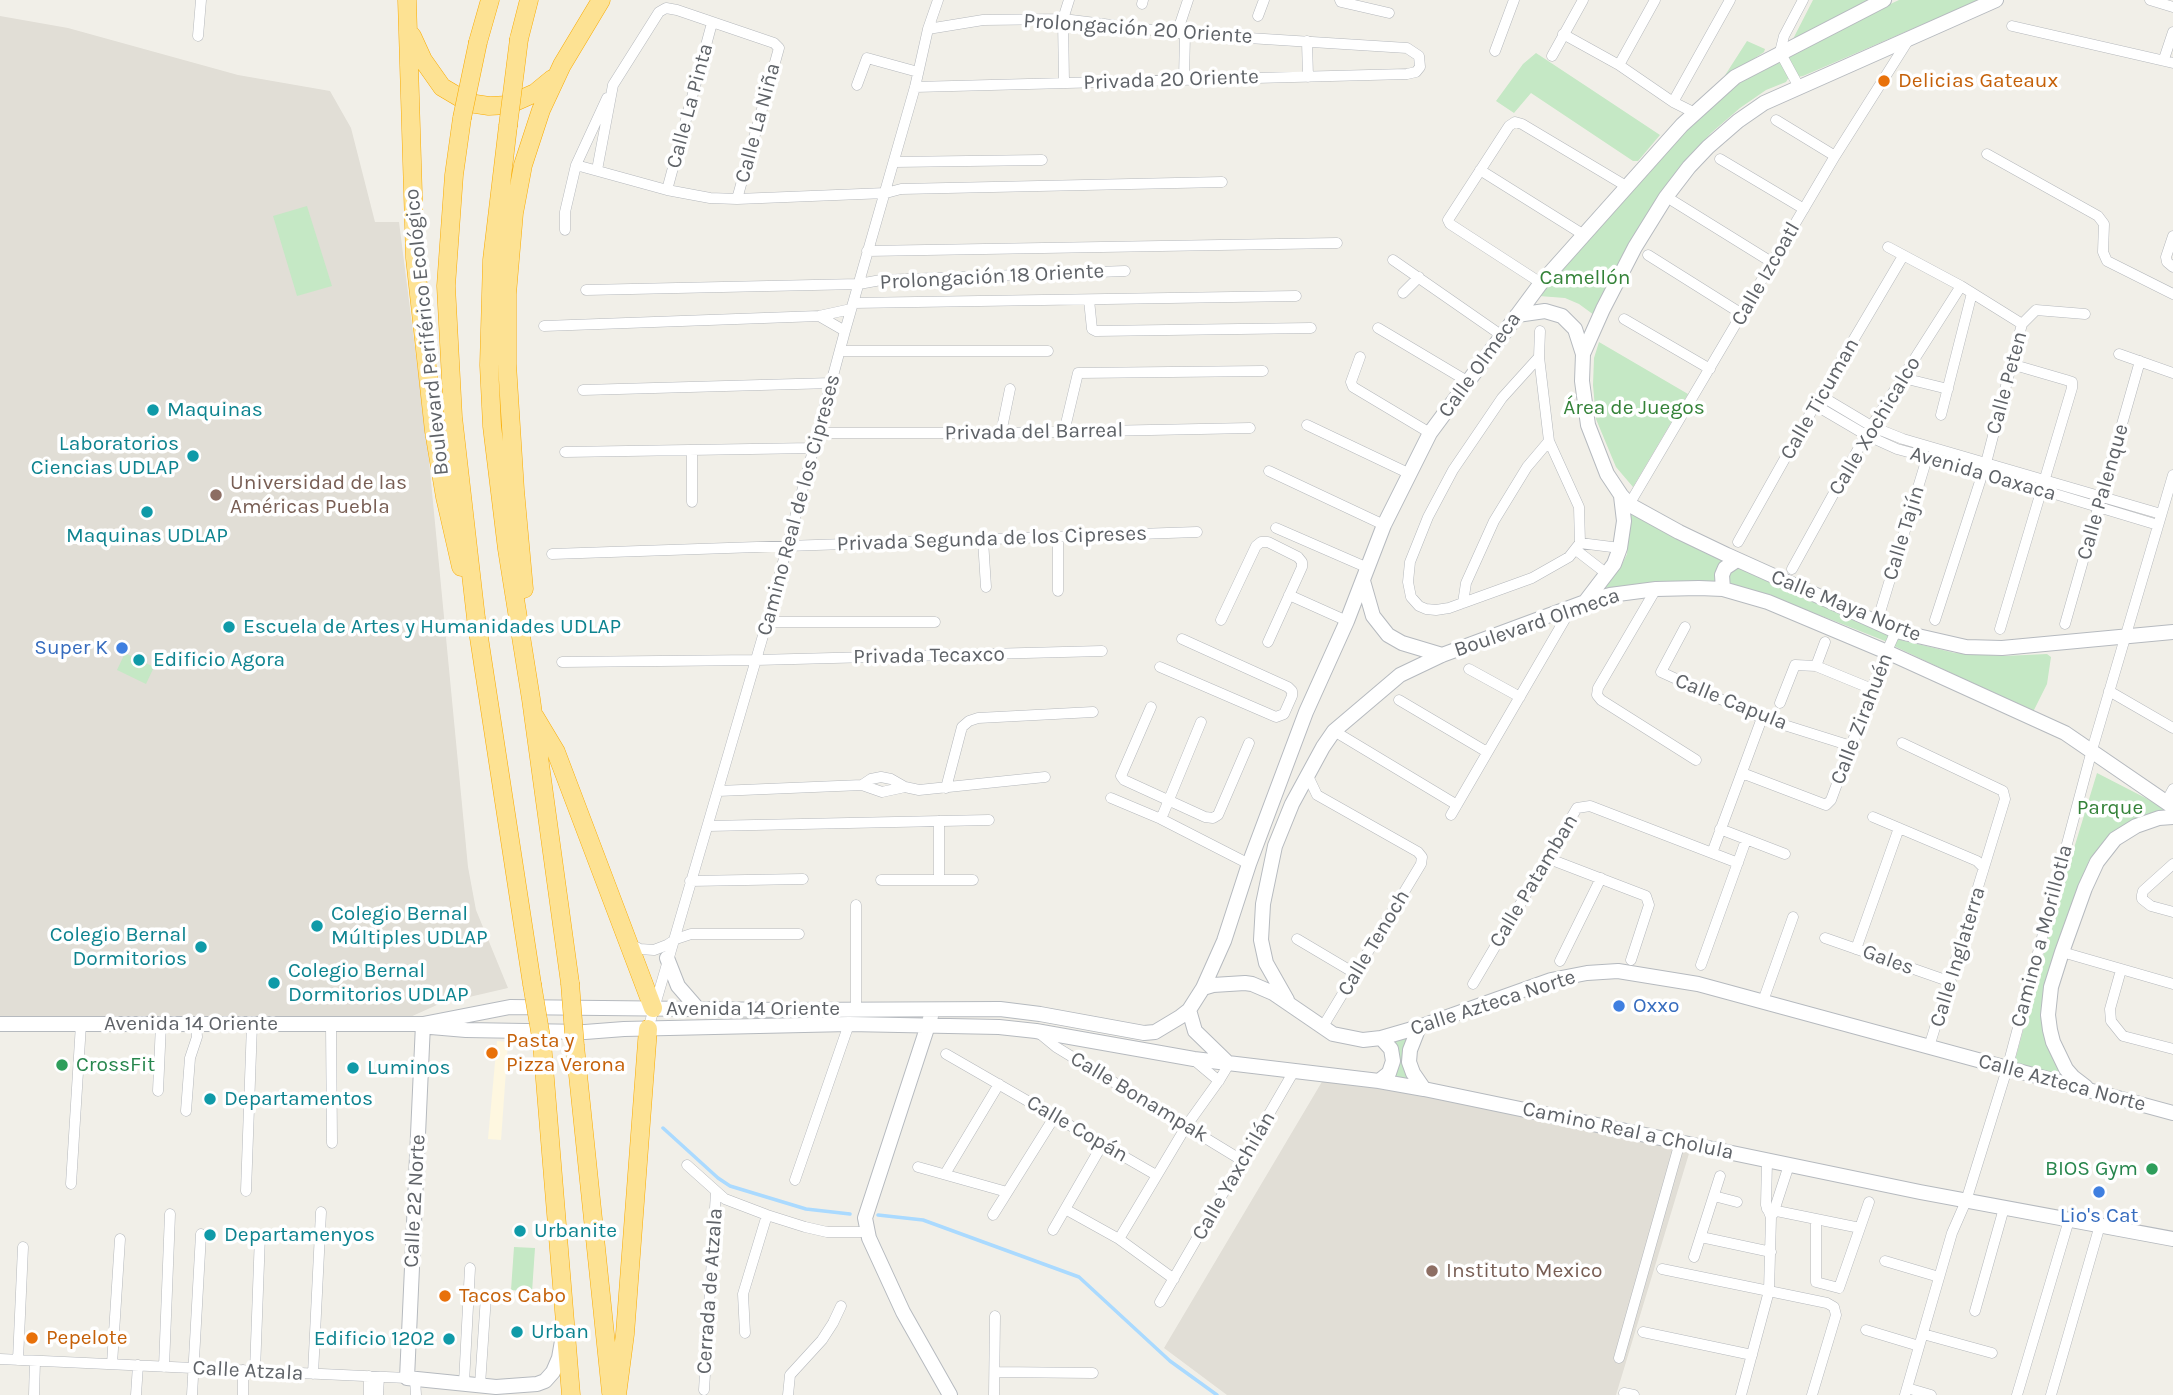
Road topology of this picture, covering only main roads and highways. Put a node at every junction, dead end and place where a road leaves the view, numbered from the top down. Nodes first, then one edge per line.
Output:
1 (407, 0) edge
2 (490, 0) edge
3 (529, 0) edge
4 (601, 0) edge
5 (408, 23) junction
6 (562, 65) junction
7 (476, 618) junction
8 (532, 706) junction
9 (653, 1008) road end
10 (648, 1029) road end
11 (571, 1395) edge
12 (611, 1395) edge
13 (617, 1395) edge

1 - 5 highway, Boulevard Periférico Ecológico
2 - 7 highway, Boulevard Periférico Ecológico, bridge
3 - 8 highway, bridge
4 - 6 highway
5 - 6 highway
5 - 7 highway, Boulevard Periférico Ecológico
6 - 8 highway
7 - 11 highway, Boulevard Periférico Ecológico, bridge
8 - 9 highway
8 - 12 highway, bridge
10 - 13 highway

